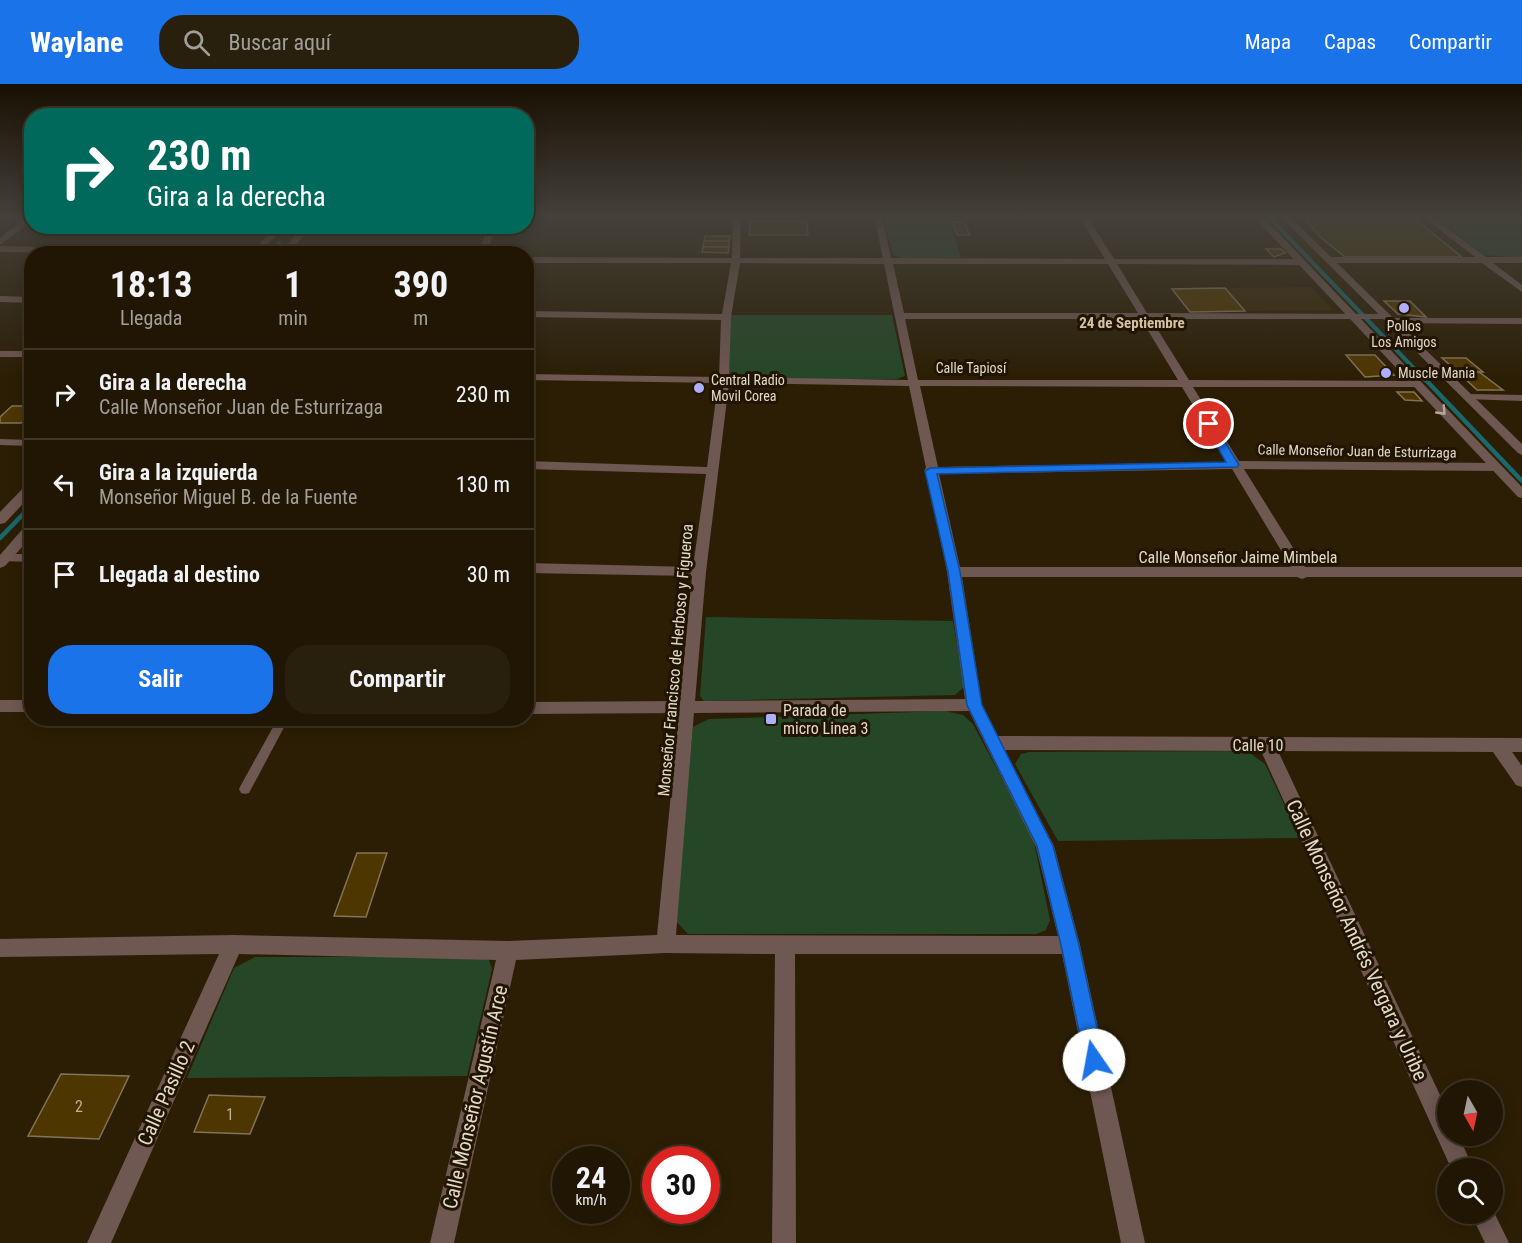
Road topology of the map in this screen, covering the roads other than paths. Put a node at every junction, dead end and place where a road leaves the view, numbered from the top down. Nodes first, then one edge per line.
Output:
1 (735, 270) edge
2 (890, 270) edge
3 (1116, 270) edge
4 (1307, 270) edge
5 (1339, 270) edge
6 (1499, 270) edge
7 (1522, 289) edge
8 (0, 299) edge
9 (24, 300) edge
10 (534, 314) edge
11 (901, 316) junction
12 (1355, 316) junction
13 (726, 317) junction
14 (1144, 317) junction
15 (1384, 318) junction
16 (1522, 321) edge
17 (0, 354) edge
18 (24, 354) edge
19 (534, 377) edge
20 (724, 379) junction
21 (914, 383) junction
22 (1184, 383) junction
23 (1416, 384) junction
24 (1470, 397) junction
25 (1522, 398) edge
26 (0, 442) edge
27 (24, 443) edge
28 (1522, 451) edge
29 (534, 465) edge
30 (1233, 465) junction
31 (1496, 467) junction
32 (712, 471) junction
33 (930, 471) junction
34 (24, 494) edge
35 (1522, 494) edge
36 (0, 520) edge
37 (24, 536) edge
38 (24, 559) edge
39 (2, 560) edge
40 (534, 568) edge
41 (699, 572) junction
42 (954, 572) junction
43 (1522, 572) edge
44 (1302, 574) junction
45 (974, 705) junction
46 (0, 706) edge
47 (24, 706) edge
48 (534, 708) edge
49 (689, 709) junction
50 (280, 726) edge
51 (994, 743) junction
52 (1267, 745) junction
53 (1498, 745) junction
54 (1522, 745) edge
55 (1522, 780) edge
56 (245, 789) dead end
57 (785, 943) junction
58 (233, 944) junction
59 (666, 944) junction
60 (1070, 945) junction
61 (0, 948) edge
62 (508, 951) junction
63 (1457, 1158) edge
64 (1488, 1224) edge
65 (99, 1243) edge
66 (442, 1243) edge
67 (784, 1243) edge
68 (1133, 1243) edge
69 (1497, 1243) edge

1 - 13 street, Monseñor Francisco de Herboso y Figueroa
2 - 11 street
3 - 14 street
4 - 12 street
5 - 15 street
6 - 7 street
8 - 9 street
10 - 13 street
11 - 14 street
11 - 21 street
12 - 14 street
12 - 15 street
12 - 23 street
13 - 20 street, Monseñor Francisco de Herboso y Figueroa
14 - 22 street
15 - 16 street
15 - 24 street
17 - 18 street
19 - 20 street, Calle Tapiosí
20 - 21 street, Calle Tapiosí
20 - 32 street, Monseñor Francisco de Herboso y Figueroa
21 - 22 street, Calle Tapiosí
21 - 33 street
22 - 23 street, Calle Tapiosí
22 - 30 street
23 -> 31 street
24 - 25 street
24 - 28 street
26 - 27 street
29 - 32 street
30 - 31 street, Calle Monseñor Juan de Esturrizaga
30 - 33 street, Calle Monseñor Juan de Esturrizaga
30 - 44 street
31 - 35 street
32 - 41 street, Monseñor Francisco de Herboso y Figueroa
33 - 42 street
34 - 36 street
37 - 39 street
38 - 39 street
40 - 41 street
41 - 49 street, Monseñor Francisco de Herboso y Figueroa
42 - 44 street, Calle Monseñor Jaime Mimbela
42 - 45 street
43 - 44 street, Calle Monseñor Jaime Mimbela
45 - 49 street
45 - 51 street
46 - 47 street
48 - 49 street
49 - 59 street, Monseñor Francisco de Herboso y Figueroa
50 - 56 lane
51 - 52 street, Calle 10
51 - 60 street
52 - 53 street, Calle 10
52 - 63 street, Calle Monseñor Andrés Vergara y Uribe
53 - 54 street, Calle 10
53 - 55 street
57 - 59 street
57 - 60 street
57 - 67 street
58 - 61 street
58 - 62 street
58 - 65 street, Calle Pasillo 2
59 - 62 street
60 - 68 street
62 - 66 street, Calle Monseñor Agustín Arce
64 - 69 street

